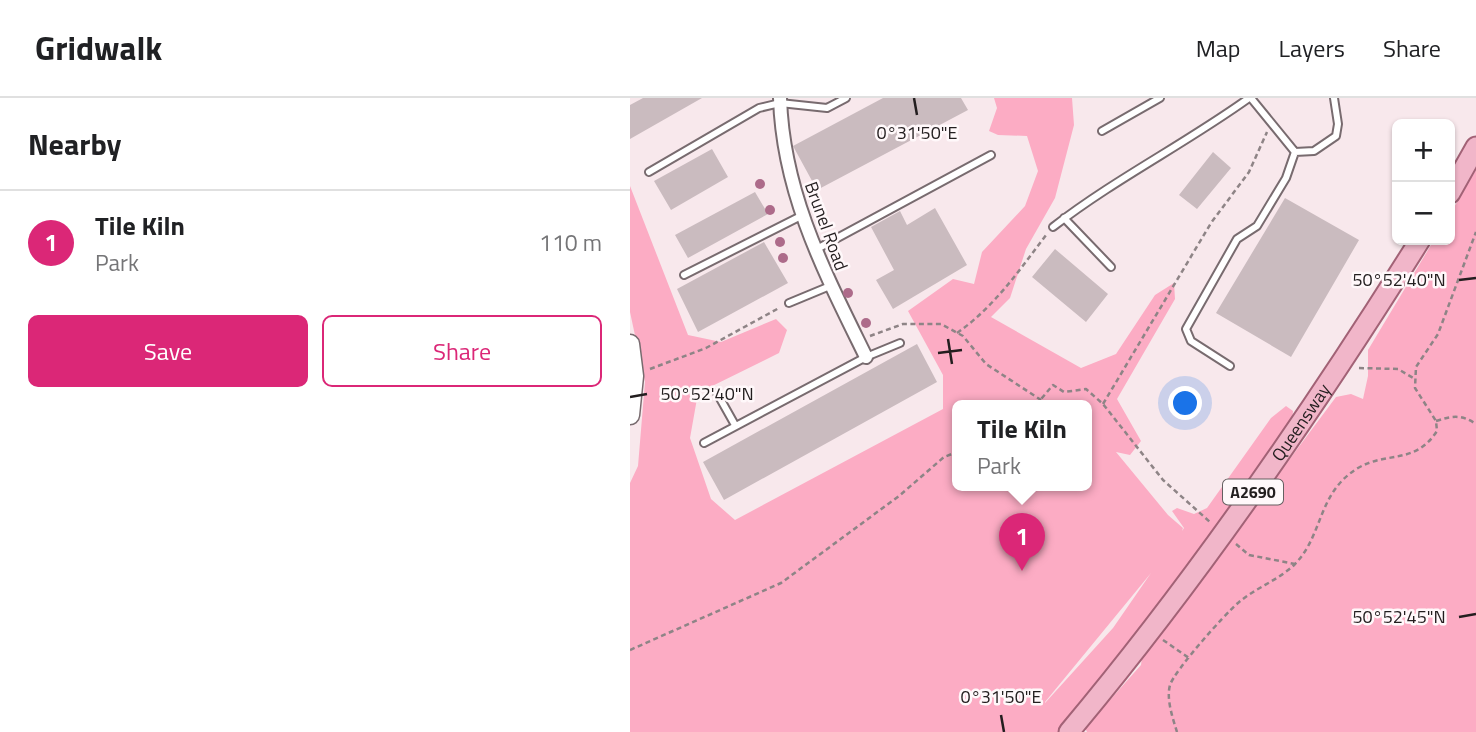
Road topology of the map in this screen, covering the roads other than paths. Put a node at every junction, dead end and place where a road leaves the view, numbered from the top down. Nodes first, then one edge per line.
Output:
1 (846, 98) edge
2 (1160, 98) edge
3 (1250, 98) edge
4 (1334, 98) edge
5 (780, 100) edge
6 (1102, 131) dead end
7 (1476, 148) edge
8 (1295, 152) junction
9 (991, 155) dead end
10 (649, 172) dead end
11 (1455, 184) edge
12 (801, 216) junction
13 (1064, 218) junction
14 (1053, 227) road end
15 (1417, 245) edge
16 (815, 250) junction
17 (1111, 267) dead end
18 (684, 275) dead end
19 (830, 286) junction
20 (789, 303) road end
21 (900, 343) dead end
22 (630, 344) edge
23 (866, 357) junction
24 (1230, 366) dead end
25 (717, 393) dead end
26 (630, 415) edge
27 (735, 425) junction
28 (704, 443) dead end
29 (1070, 732) edge

1 - 5 lane
2 - 6 lane
3 - 8 lane
3 - 13 lane
4 - 8 lane
5 - 10 lane
5 - 12 street, Brunel Road
7 - 11 main road
8 - 24 lane
9 - 16 lane
12 - 16 street, Brunel Road
12 - 18 lane
13 - 14 lane
13 - 17 lane
15 - 29 main road, Queensway / A2690
16 - 19 street, Brunel Road
19 - 20 lane
19 - 23 street, Brunel Road
21 - 23 lane
22 - 26 street
23 - 27 lane
25 - 27 lane
27 - 28 lane

